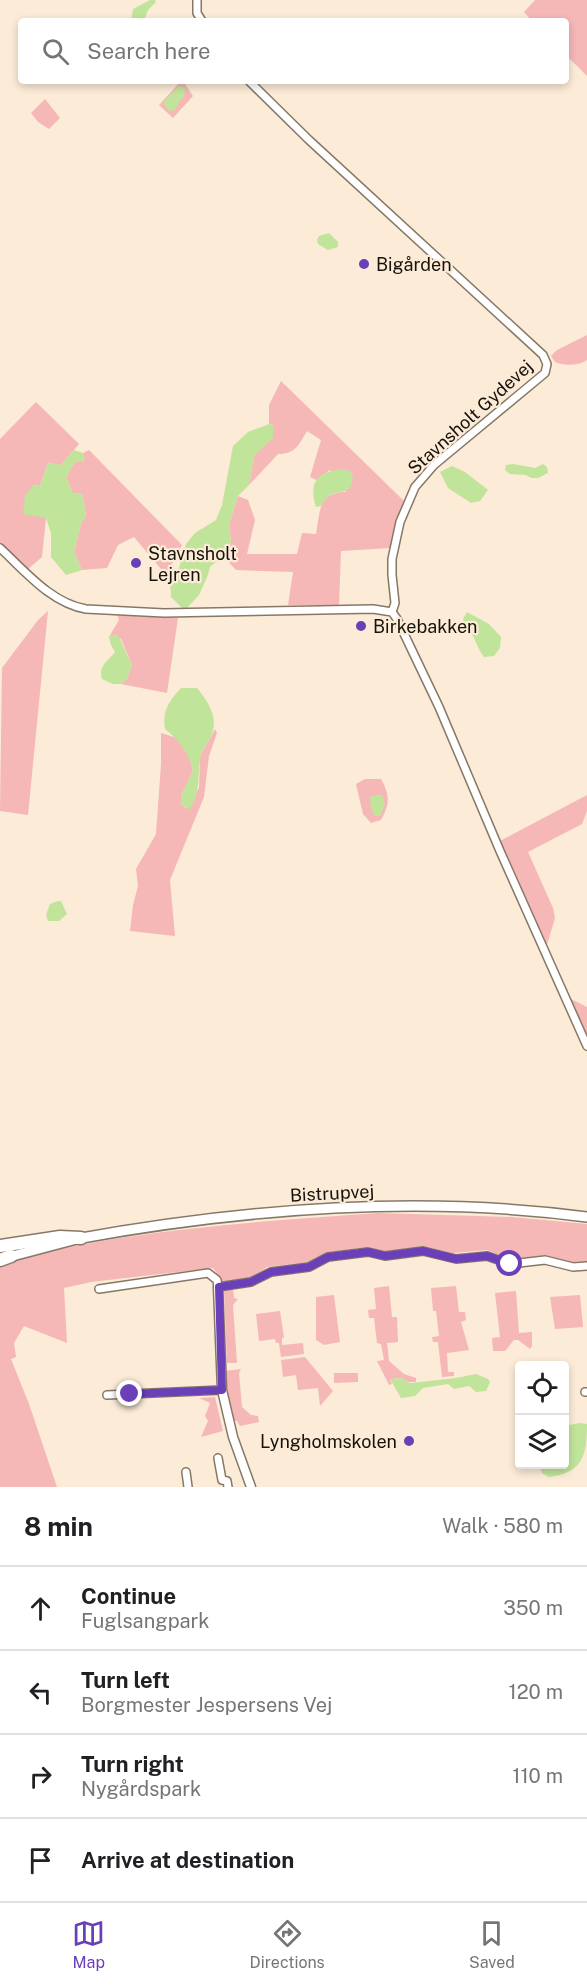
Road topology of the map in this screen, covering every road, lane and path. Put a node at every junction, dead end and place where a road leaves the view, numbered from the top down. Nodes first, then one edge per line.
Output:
1 (197, 0) edge
2 (200, 18) edge
3 (252, 84) edge
4 (0, 548) edge
5 (392, 612) junction
6 (587, 1046) edge
7 (587, 1217) edge
8 (81, 1238) junction
9 (0, 1246) edge
10 (3, 1257) edge
11 (587, 1266) edge
12 (219, 1287) junction
13 (99, 1289) dead end
14 (222, 1390) junction
15 (106, 1395) dead end
16 (218, 1458) dead end
17 (186, 1473) dead end
18 (188, 1487) edge
19 (228, 1487) edge
20 (251, 1487) edge

1 - 2 street
3 - 5 street, Stavnsholt Gydevej
4 - 5 street
5 - 6 street
7 - 8 main road, Bistrupvej
8 - 9 highway
8 - 10 main road, Bistrupvej
11 - 12 street
12 - 13 street
12 - 14 street
14 - 15 street
14 - 20 street
16 - 19 street
17 - 18 street

